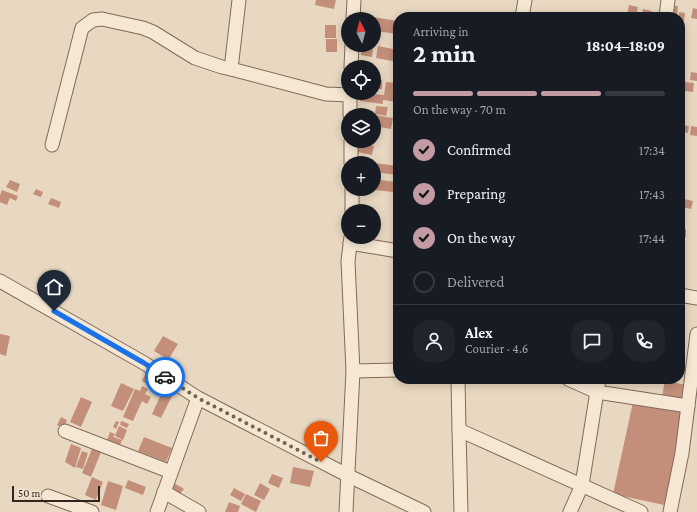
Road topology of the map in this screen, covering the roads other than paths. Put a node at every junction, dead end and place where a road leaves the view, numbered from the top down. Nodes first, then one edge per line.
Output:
1 (239, 0) edge
2 (354, 0) edge
3 (525, 0) edge
4 (668, 0) edge
5 (353, 12) edge
6 (523, 12) edge
7 (667, 12) edge
8 (231, 69) junction
9 (341, 94) edge
10 (52, 145) dead end
11 (350, 244) edge
12 (368, 244) edge
13 (393, 250) edge
14 (0, 281) edge
15 (685, 296) edge
16 (697, 298) edge
17 (697, 334) edge
18 (393, 370) edge
19 (353, 371) junction
20 (458, 384) edge
21 (579, 384) edge
22 (598, 384) edge
23 (597, 392) junction
24 (198, 398) junction
25 (688, 406) junction
26 (459, 430) junction
27 (65, 431) dead end
28 (171, 472) junction
29 (349, 476) junction
30 (582, 485) junction
31 (164, 492) junction
32 (48, 496) dead end
33 (92, 512) edge
34 (157, 512) edge
35 (199, 512) edge
36 (346, 512) edge
37 (424, 512) edge
38 (461, 512) edge
39 (570, 512) edge
40 (641, 512) edge
41 (670, 512) edge

1 - 8 street
2 - 5 street
3 - 6 street
4 - 7 street
8 - 9 street
8 - 10 street
11 - 19 street
12 - 13 street
14 - 24 street
15 - 16 street
17 - 25 street
18 - 19 street
19 - 29 street
20 - 26 street
21 - 23 street
22 - 23 street
23 - 25 street
23 - 30 street
24 - 28 street
24 - 29 street
25 - 41 street
26 - 30 street
26 - 38 street
27 - 28 street
28 - 31 street
29 - 36 street
29 - 37 street
30 - 39 street
30 - 40 street
31 - 34 street
31 - 35 street
32 - 33 street

